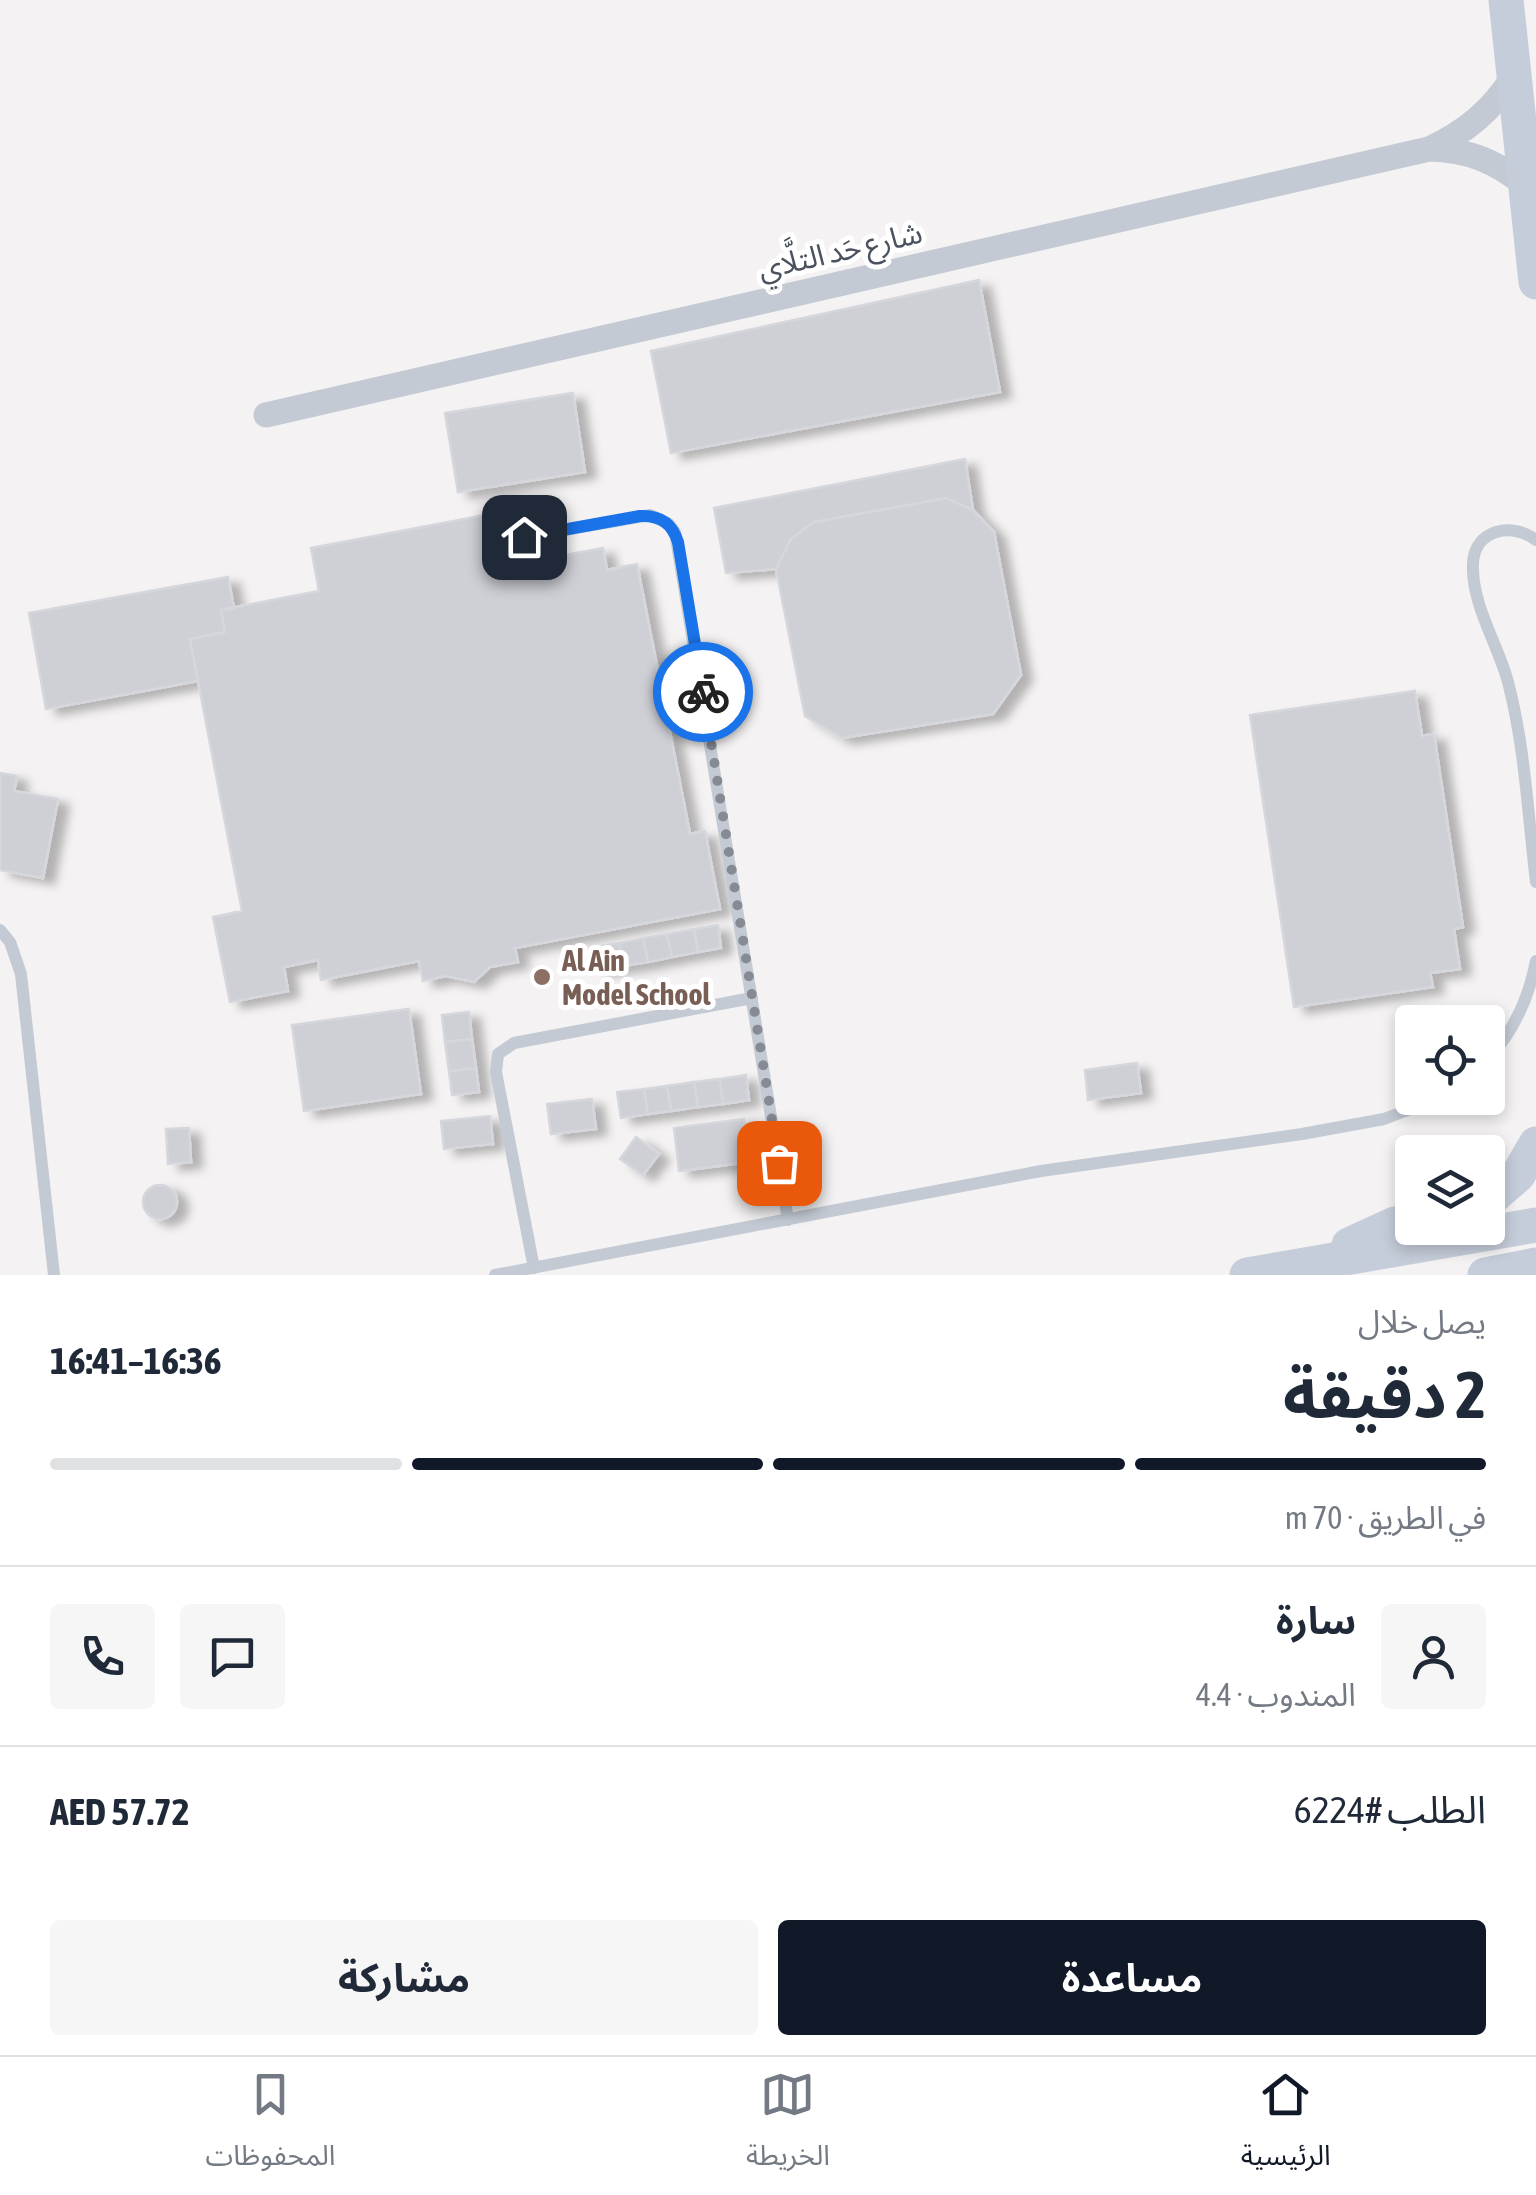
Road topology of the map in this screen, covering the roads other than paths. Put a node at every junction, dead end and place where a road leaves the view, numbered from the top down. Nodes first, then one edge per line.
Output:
1 (1506, 0) edge
2 (1514, 76) junction
3 (1429, 149) junction
4 (1526, 186) junction
5 (1536, 282) edge
6 (266, 415) dead end
7 (524, 537) dead end
8 (1536, 540) edge
9 (1536, 882) edge
10 (0, 930) edge
11 (1536, 961) edge
12 (752, 998) junction
13 (1505, 1036) edge
14 (1395, 1114) edge
15 (1536, 1144) edge
16 (1505, 1186) edge
17 (788, 1220) junction
18 (1536, 1224) edge
19 (1395, 1226) edge
20 (1325, 1261) junction
21 (1536, 1265) edge
22 (534, 1268) junction
23 (54, 1275) edge
24 (495, 1275) edge
25 (1247, 1275) edge
26 (1485, 1275) edge

1 - 2 main road
2 - 3 street, شارع حَد التلَّاي
2 - 4 main road
3 - 4 street, شارع حَد التلَّاي
3 - 6 street, شارع حَد التلَّاي
4 - 5 main road
7 - 12 lane
8 - 9 lane
10 - 23 lane
11 - 13 lane
12 - 17 lane
12 - 22 lane
14 - 17 lane
15 - 16 main road
17 - 22 lane
18 - 20 main road
19 - 20 main road
20 - 25 main road
21 - 26 main road
22 - 24 lane

